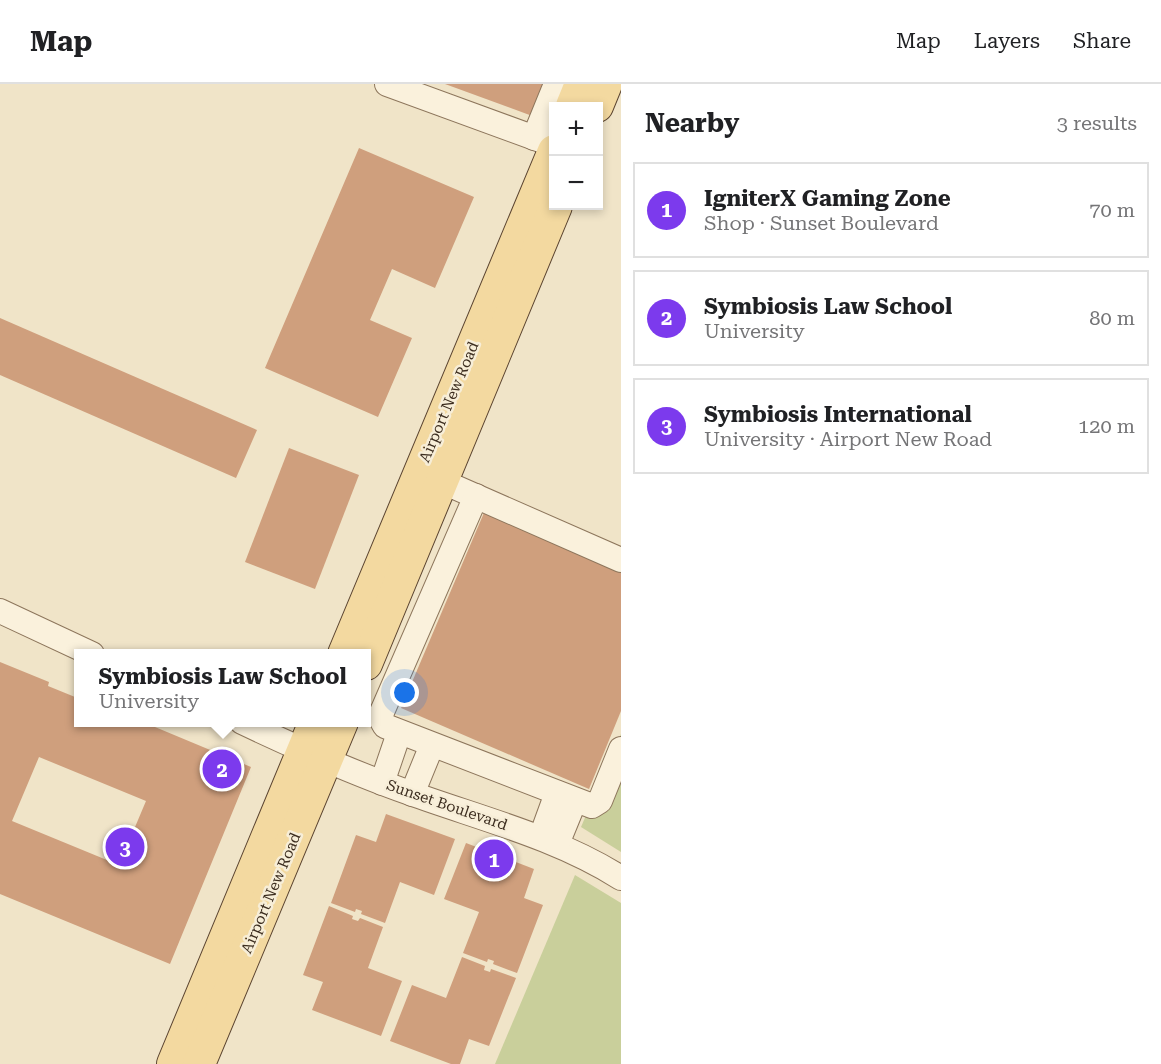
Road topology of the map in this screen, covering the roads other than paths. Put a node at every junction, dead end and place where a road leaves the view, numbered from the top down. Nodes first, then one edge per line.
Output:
1 (387, 84) edge
2 (556, 84) edge
3 (581, 84) edge
4 (606, 84) edge
5 (574, 102) edge
6 (599, 102) edge
7 (547, 145) edge
8 (554, 210) edge
9 (441, 481) junction
10 (476, 496) junction
11 (621, 560) edge
12 (0, 612) edge
13 (81, 649) edge
14 (346, 649) edge
15 (371, 652) edge
16 (256, 727) edge
17 (337, 727) edge
18 (399, 733) junction
19 (315, 744) edge
20 (432, 745) junction
21 (621, 749) edge
22 (382, 783) junction
23 (412, 794) junction
24 (566, 797) junction
25 (549, 840) junction
26 (621, 878) edge
27 (173, 1064) edge
28 (199, 1064) edge

1 - 7 street
2 - 7 street
3 - 5 main road
4 - 6 main road
7 - 14 main road, Airport New Road
8 - 9 main road, Airport New Road
9 - 10 street
9 - 15 main road, Airport New Road
10 - 11 street
10 - 18 street
12 - 13 street
16 - 19 street, Sunset Boulevard
17 - 19 main road, Airport New Road
18 - 20 street
18 - 22 street
19 - 22 street, Sunset Boulevard
19 - 27 main road, Airport New Road
19 - 28 main road, Airport New Road
20 - 23 street
20 - 24 street
21 - 24 street
22 - 23 street, Sunset Boulevard
23 - 25 street, Sunset Boulevard
24 - 25 street
25 - 26 street, Sunset Boulevard

